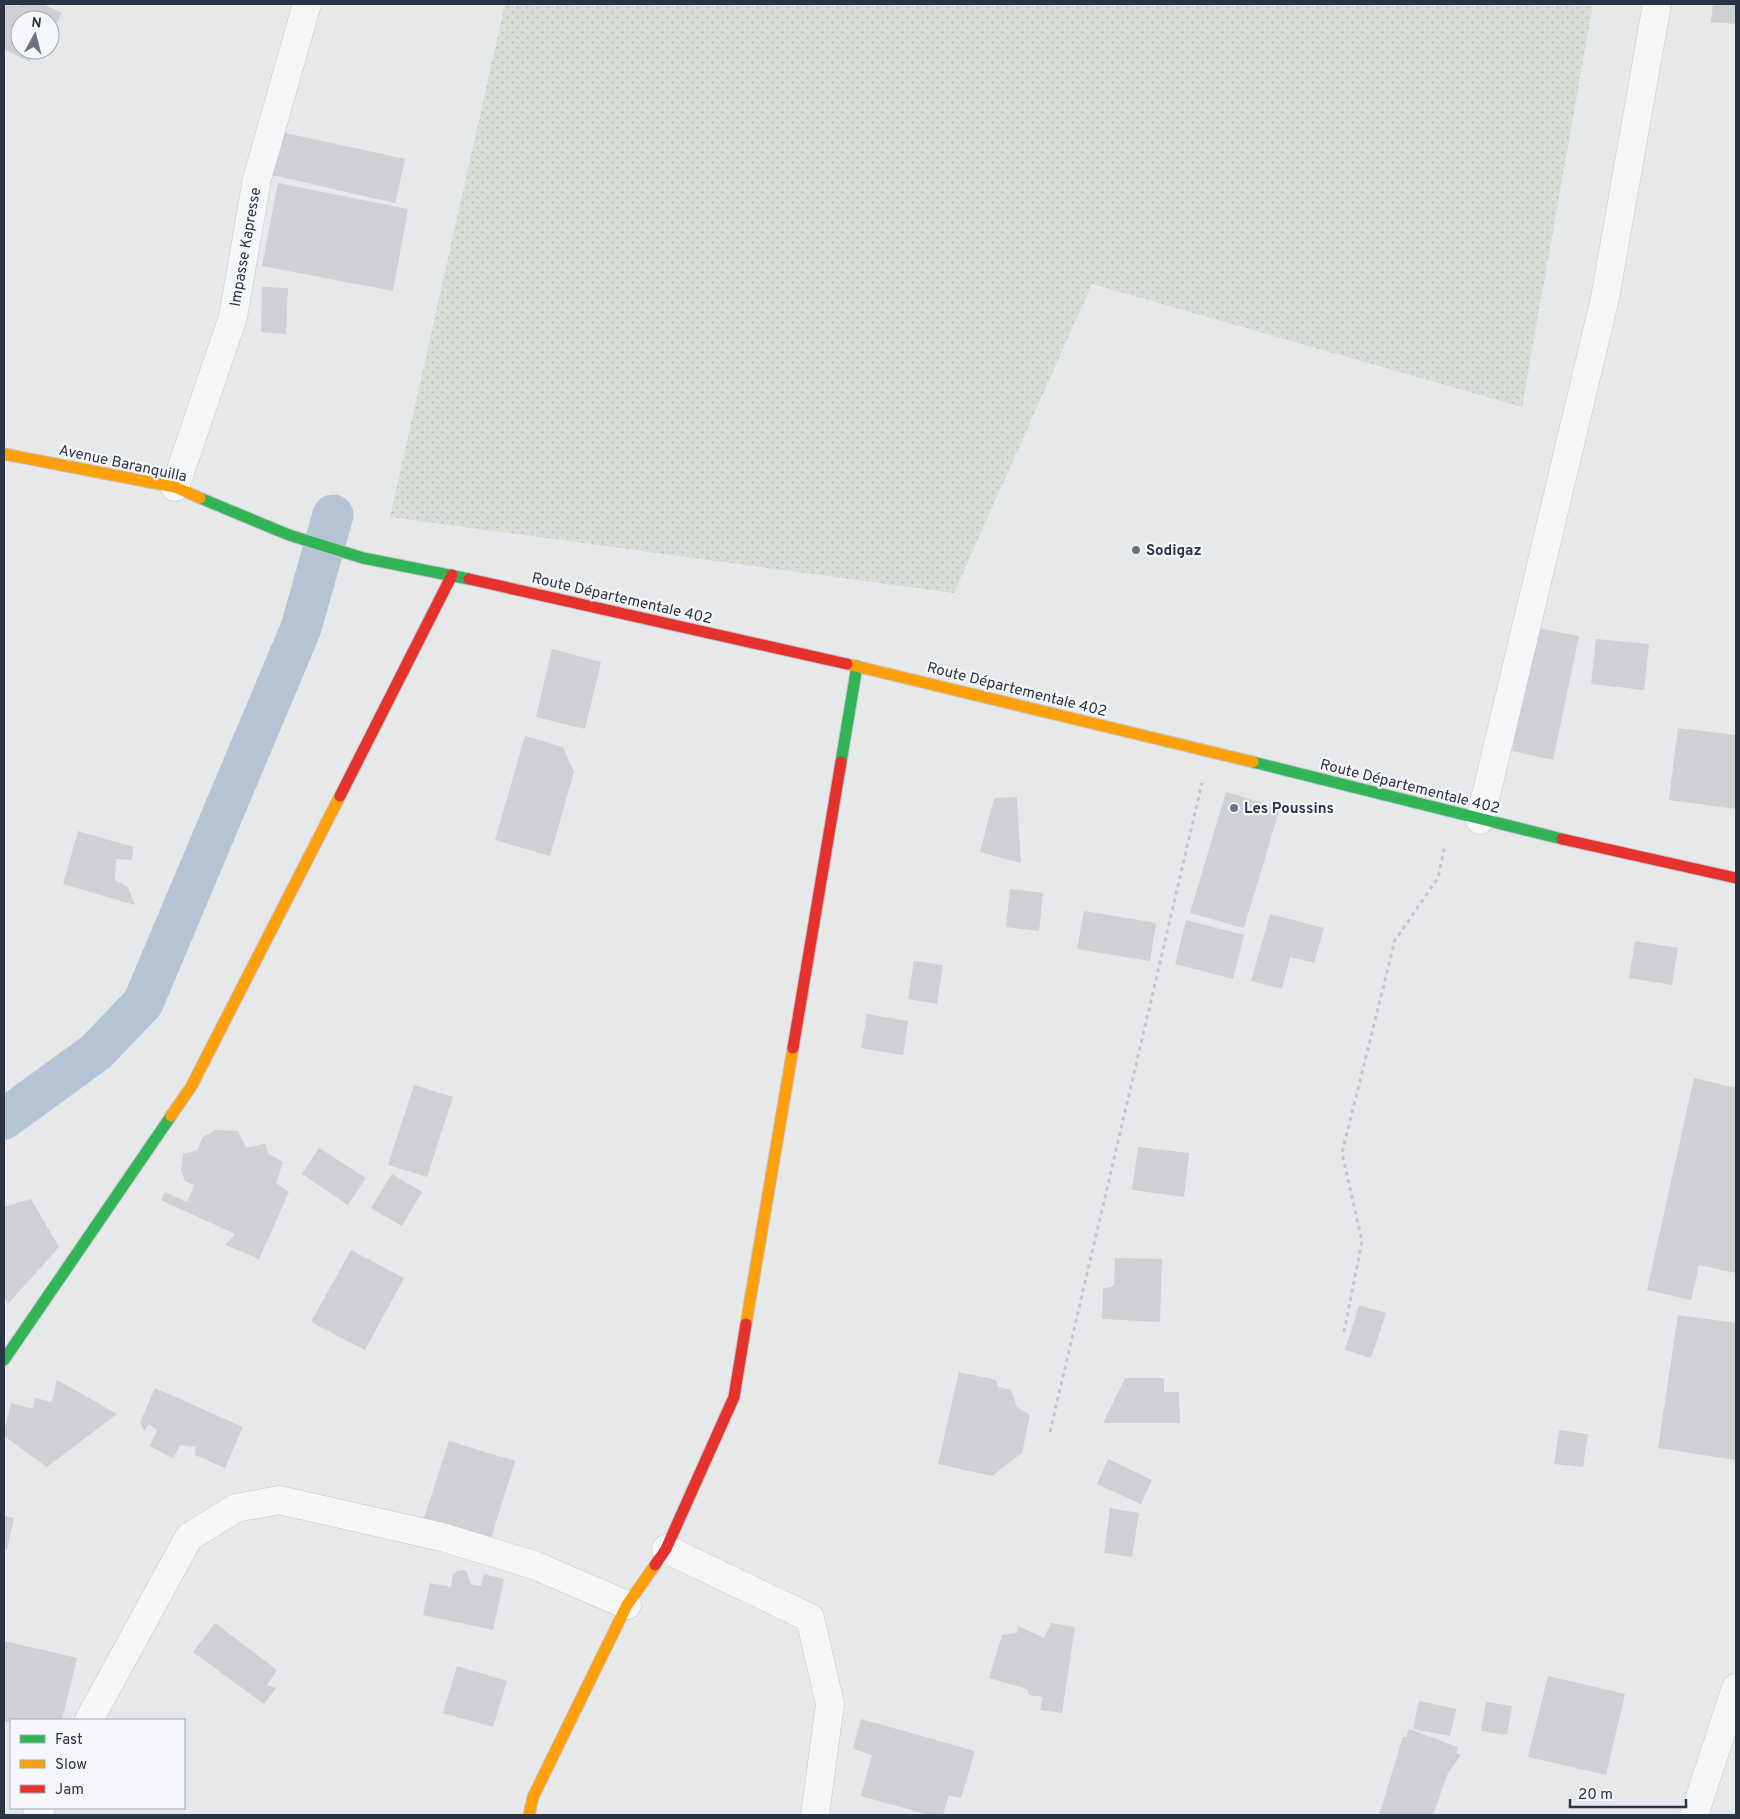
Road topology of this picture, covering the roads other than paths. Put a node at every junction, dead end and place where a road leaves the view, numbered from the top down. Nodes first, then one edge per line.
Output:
1 (307, 4) edge
2 (1657, 4) edge
3 (4, 454) edge
4 (175, 487) junction
5 (289, 534) joint
6 (452, 575) junction
7 (857, 666) junction
8 (1480, 820) junction
9 (1736, 878) edge
10 (4, 1360) edge
11 (666, 1549) junction
12 (627, 1605) junction
13 (1736, 1688) edge
14 (90, 1719) edge
15 (529, 1815) edge
16 (815, 1815) edge
17 (1694, 1815) edge

1 - 4 street, Impasse Kapresse
2 - 8 street
3 - 4 street, Avenue Baranquilla
4 - 5 street, Avenue Baranquilla
5 - 6 street, Route Départementale 402
6 - 7 street, Route Départementale 402
6 - 10 street
7 - 8 street, Route Départementale 402
7 - 11 street
8 - 9 street, Route Départementale 402
11 - 12 street
11 - 16 street
12 - 14 street
12 - 15 street
13 - 17 street

